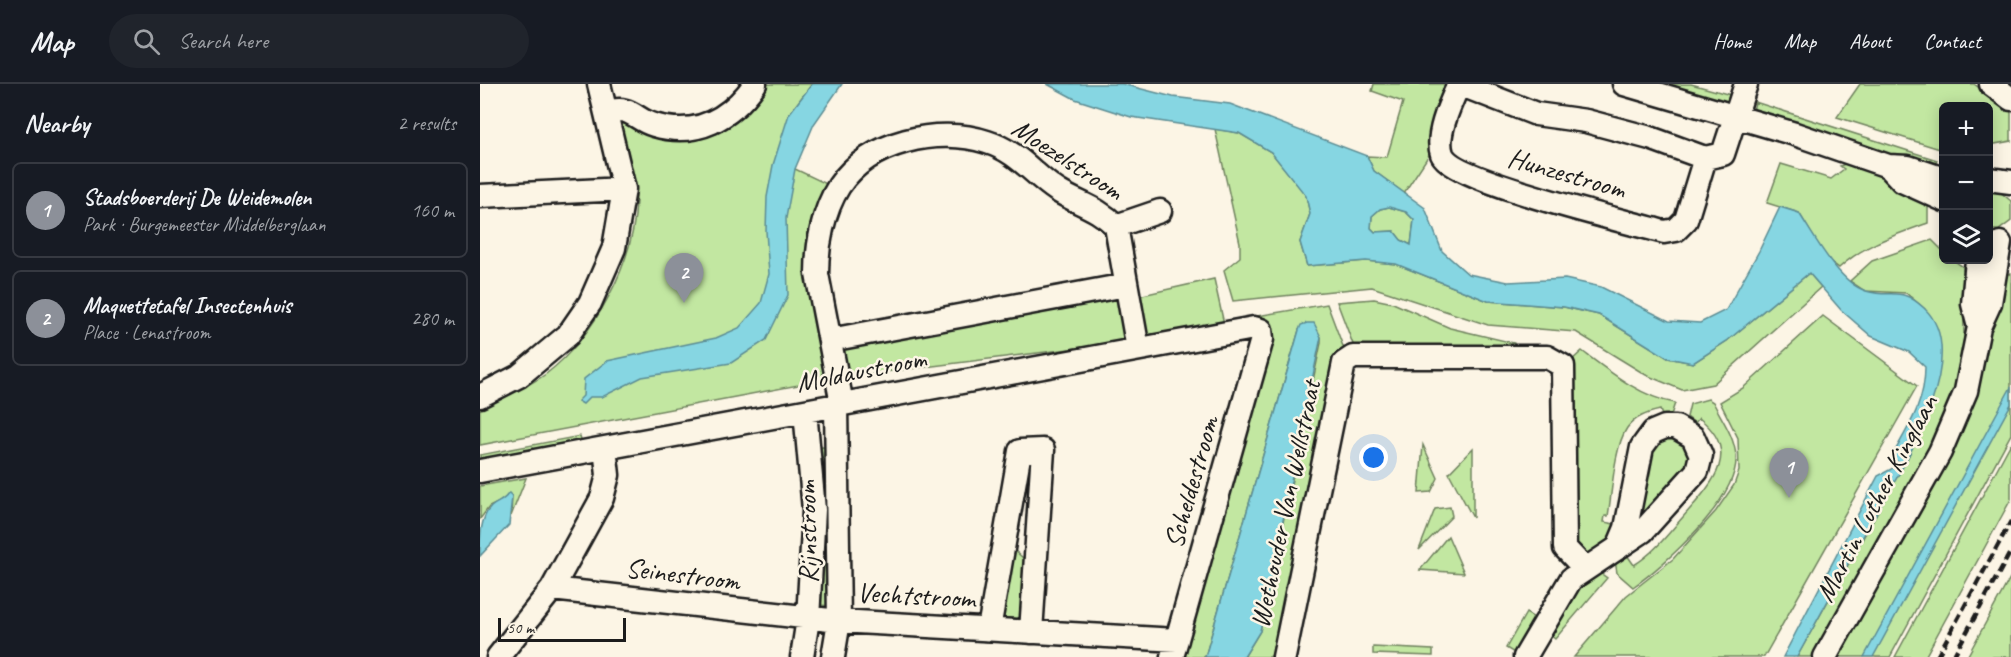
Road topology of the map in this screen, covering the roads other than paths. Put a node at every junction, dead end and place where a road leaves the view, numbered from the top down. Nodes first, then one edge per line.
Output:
1 (599, 84) edge
2 (755, 84) edge
3 (1459, 84) edge
4 (1624, 84) edge
5 (1746, 84) edge
6 (1991, 84) edge
7 (2011, 99) edge
8 (607, 112) junction
9 (1735, 116) junction
10 (1705, 158) junction
11 (1888, 166) junction
12 (1939, 177) edge
13 (624, 189) junction
14 (480, 196) edge
15 (1939, 198) edge
16 (1160, 211) dead end
17 (1116, 226) junction
18 (2000, 242) edge
19 (1977, 264) edge
20 (1126, 285) junction
21 (1979, 327) junction
22 (1254, 328) joint
23 (830, 340) junction
24 (1138, 349) junction
25 (480, 396) edge
26 (839, 405) junction
27 (805, 411) junction
28 (605, 448) junction
29 (480, 471) edge
30 (1006, 534) junction
31 (1618, 547) junction
32 (1037, 558) junction
33 (1584, 569) junction
34 (552, 589) junction
35 (808, 619) junction
36 (839, 621) junction
37 (989, 629) junction
38 (1032, 632) junction
39 (1175, 648) edge
40 (498, 657) edge
41 (802, 657) edge
42 (833, 657) edge
43 (1284, 657) edge
44 (1525, 657) edge
45 (1826, 657) edge

1 - 8 street
2 - 8 street
3 - 10 street, Hunzestroom
3 - 10 street, Hunzestroom
4 - 9 street
5 - 9 street
6 - 7 street
8 - 13 street
9 - 10 street
9 - 11 street
11 - 12 street
11 - 15 street
13 - 14 street
13 - 25 street
16 - 17 street, Moezelstroom
17 - 20 street, Moezelstroom
17 - 23 street, Moezelstroom
18 - 21 street, Martin Luther Kinglaan
19 - 21 street, Martin Luther Kinglaan
20 - 23 street
20 - 24 street, Moezelstroom
21 - 45 street, Martin Luther Kinglaan
22 - 24 street, Moldaustroom
22 - 39 street, Scheldestroom
23 - 26 street, Moezelstroom
24 - 26 street, Moldaustroom
26 - 27 street, Moldaustroom
26 - 36 street, Rijnstroom
27 - 28 street, Moldaustroom
27 - 35 street
28 - 29 street, Moldaustroom
28 - 34 street
30 - 32 street
30 - 32 street, Vechtstroom
30 - 37 street, Vechtstroom
31 - 31 street
31 - 33 street
32 - 38 street, Vechtstroom
33 - 43 street, Wethouder Van Wellstraat
33 - 44 street
34 - 35 street, Seinestroom
34 - 40 street
35 - 36 street, Seinestroom
35 - 41 street
36 - 37 street, Vechtstroom
36 - 42 street, Rijnstroom
37 - 38 street, Vechtstroom
38 - 39 street, Vechtstroom

